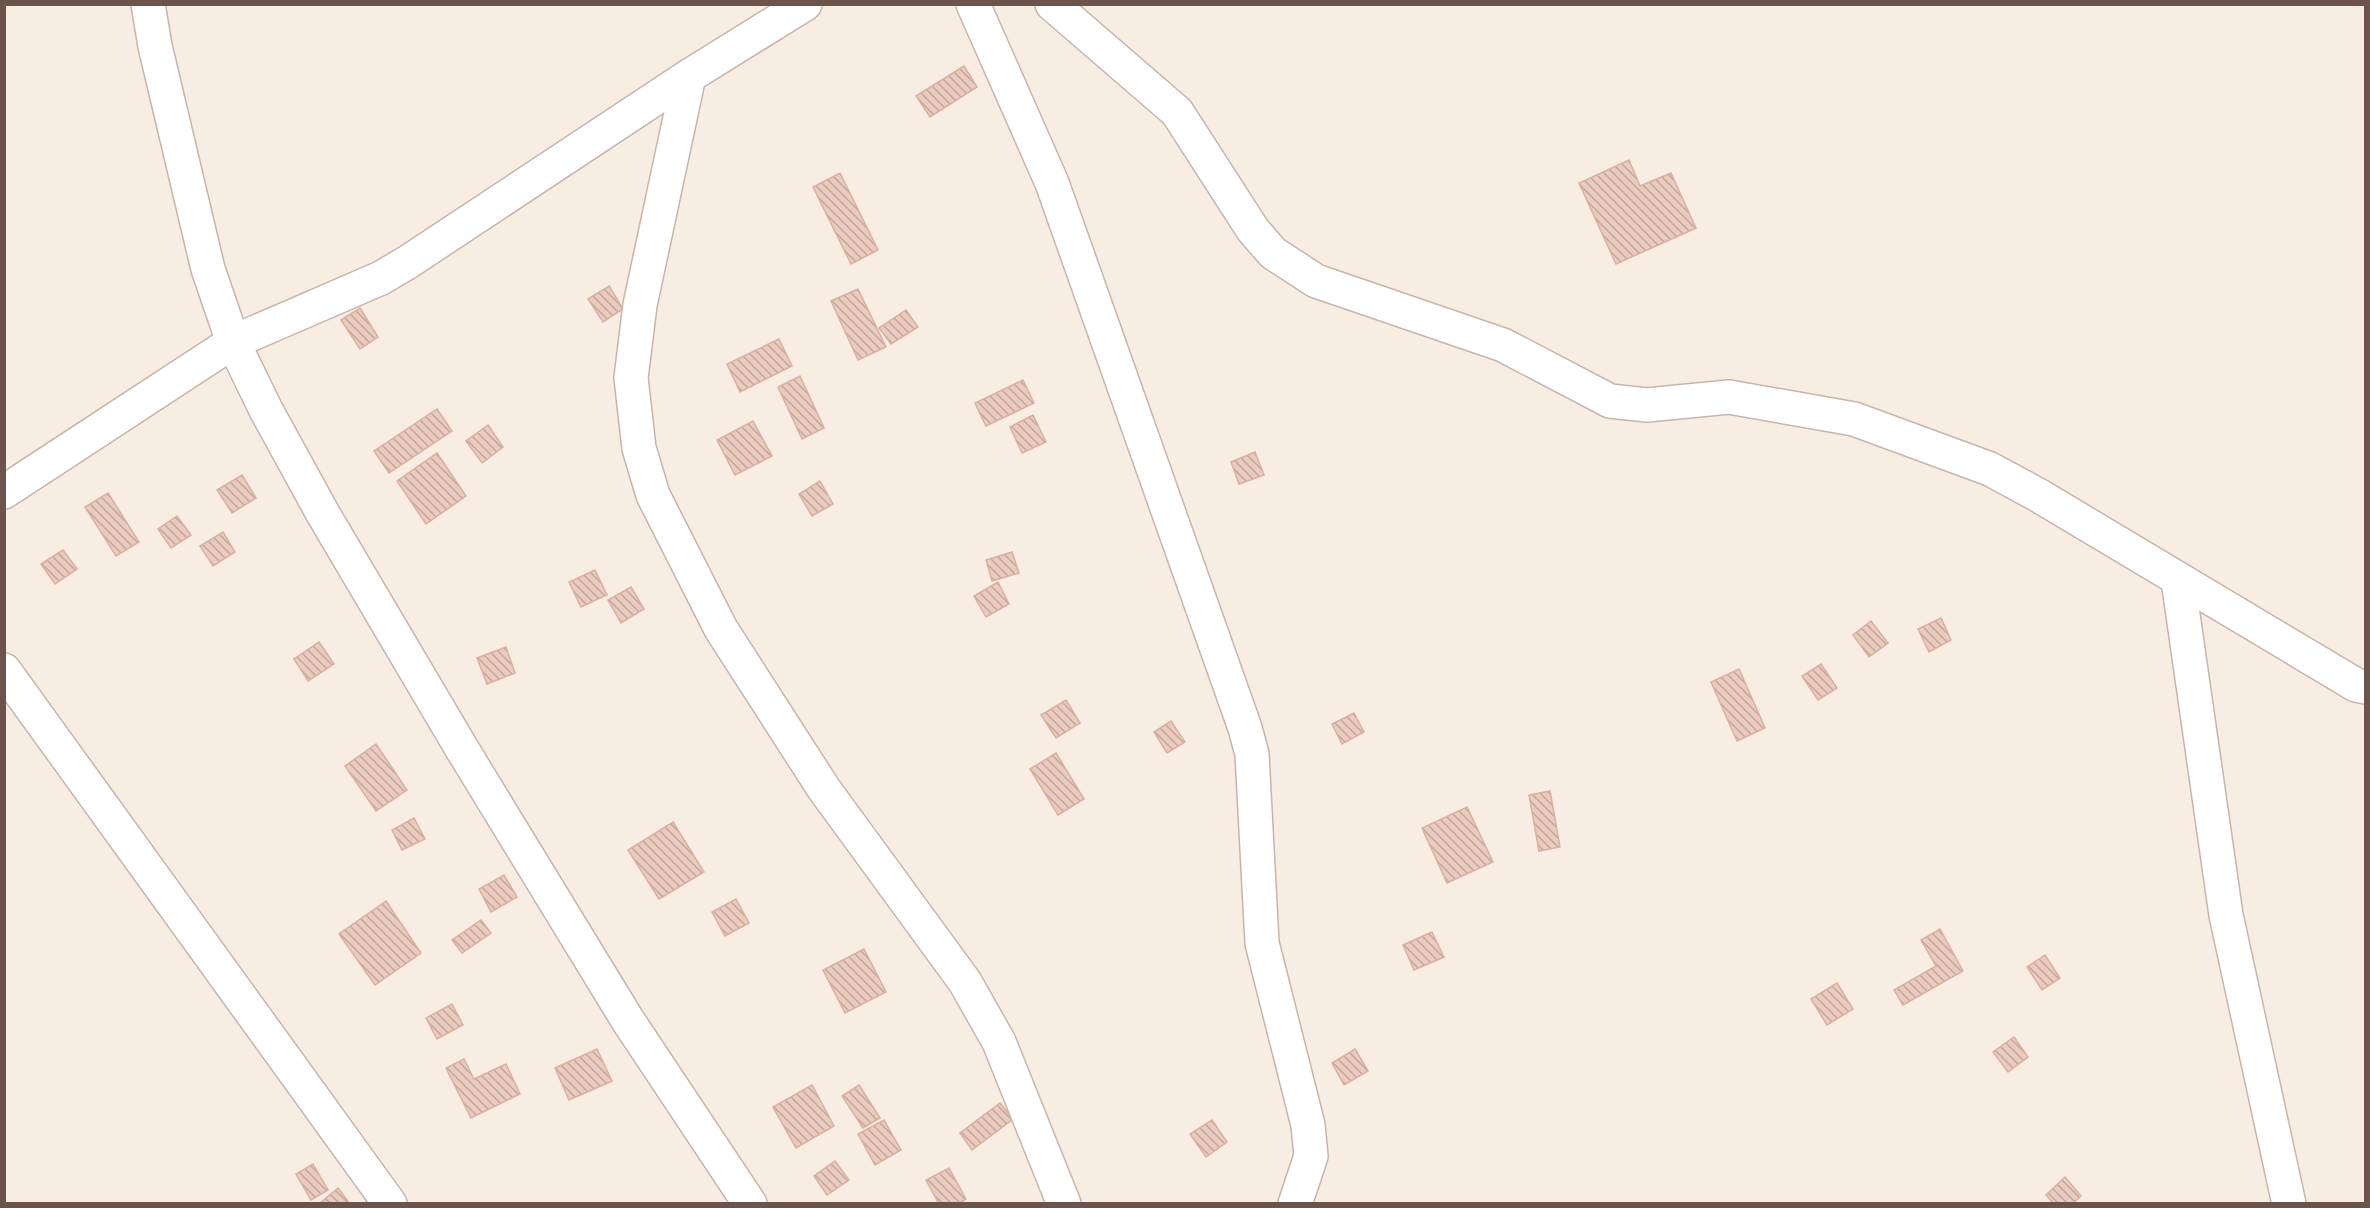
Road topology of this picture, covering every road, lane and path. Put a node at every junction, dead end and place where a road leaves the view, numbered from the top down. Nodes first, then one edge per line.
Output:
1 (148, 4) edge
2 (805, 4) edge
3 (973, 4) edge
4 (1052, 4) edge
5 (689, 76) junction
6 (233, 342) junction
7 (4, 492) edge
8 (2178, 580) junction
9 (4, 670) edge
10 (2366, 687) edge
11 (390, 1203) edge
12 (750, 1203) edge
13 (1064, 1203) edge
14 (1295, 1203) edge
15 (2289, 1203) edge

1 - 6 street
2 - 5 street
3 - 14 street
4 - 8 street
5 - 6 street
5 - 13 street
6 - 7 street
6 - 12 street
8 - 10 street
8 - 15 street
9 - 11 street

